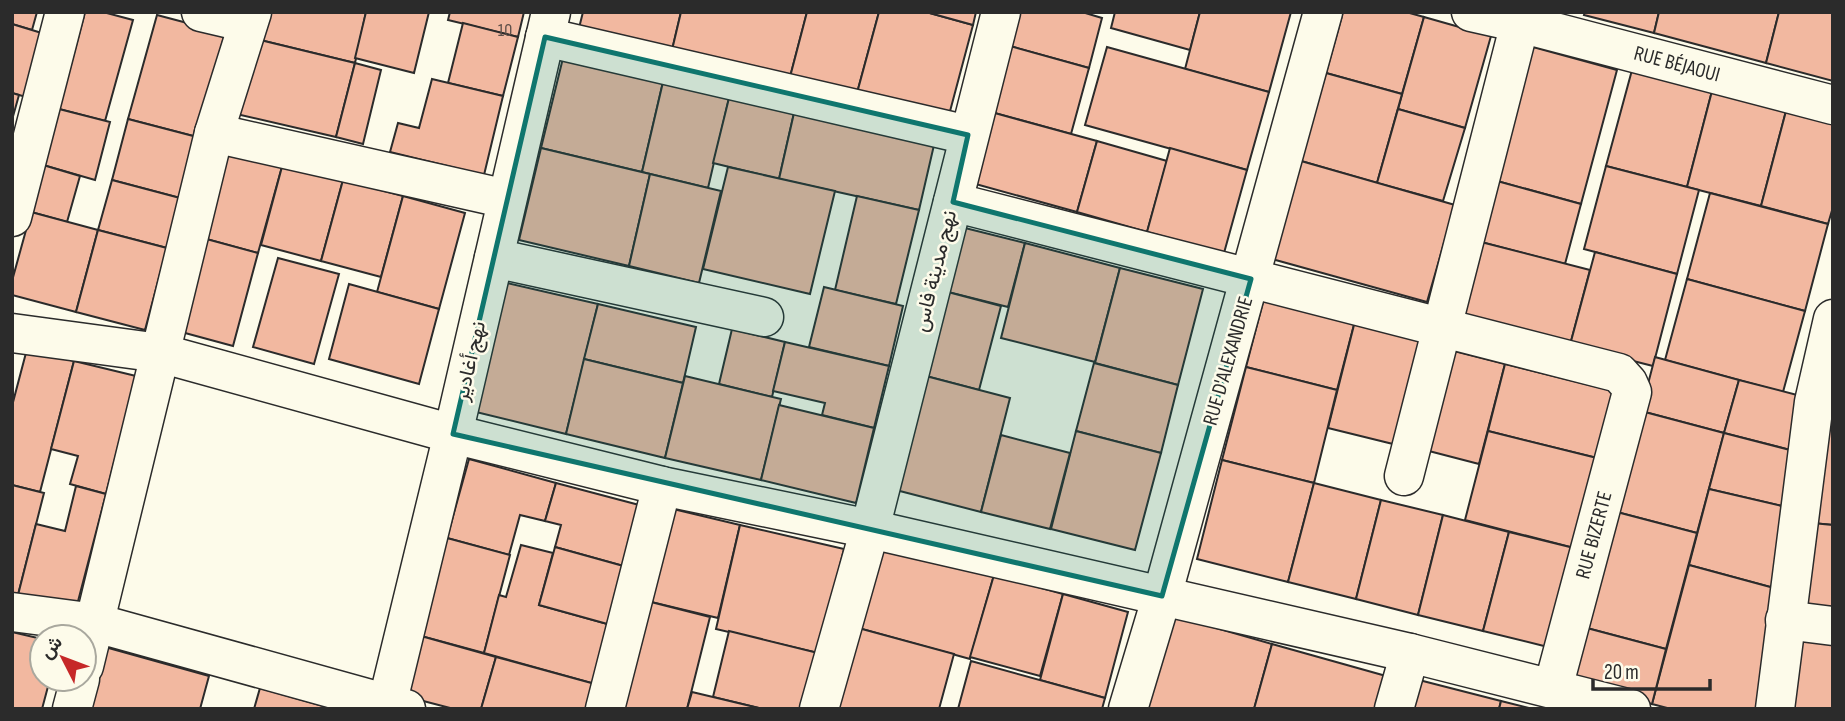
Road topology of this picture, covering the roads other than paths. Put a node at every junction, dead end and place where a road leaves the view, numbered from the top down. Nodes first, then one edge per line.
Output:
1 (65, 12) edge
2 (201, 12) edge
3 (1001, 12) edge
4 (1323, 12) edge
5 (1471, 12) edge
6 (250, 17) edge
7 (1520, 23) junction
8 (548, 25) edge
9 (1833, 105) edge
10 (214, 132) junction
11 (968, 135) junction
12 (507, 198) junction
13 (953, 202) junction
14 (12, 217) edge
15 (494, 258) junction
16 (1251, 279) junction
17 (764, 317) dead end
18 (1833, 319) edge
19 (1442, 328) junction
20 (12, 333) edge
21 (160, 354) junction
22 (1823, 403) edge
23 (453, 434) junction
24 (1404, 476) dead end
25 (662, 485) junction
26 (870, 529) junction
27 (1162, 596) junction
28 (12, 612) edge
29 (1785, 620) junction
30 (96, 622) junction
31 (1833, 626) edge
32 (1410, 653) junction
33 (1553, 688) junction
34 (393, 707) edge
35 (605, 709) edge
36 (819, 709) edge
37 (1128, 709) edge
38 (1394, 709) edge
39 (1631, 709) edge
40 (1775, 709) edge

1 - 14 street
2 - 6 street
3 - 11 street, نهج مدينة فاس
4 - 16 street, RUE D'ALEXANDRIE
5 - 7 street, RUE BÉJAOUI
6 - 10 street
7 - 9 street, RUE BÉJAOUI
7 - 19 street
8 - 11 street
8 - 12 street, نهج أغادير
10 - 12 street
10 - 21 street
11 - 13 street, نهج مدينة فاس
12 - 15 street, نهج أغادير
13 - 16 street
13 - 26 street, نهج مدينة فاس
15 - 17 street
15 - 23 street, نهج أغادير
16 - 19 street
16 - 27 street, RUE D'ALEXANDRIE
18 - 22 street
19 - 24 street
19 - 33 street, RUE BIZERTE
20 - 21 street
21 - 23 street
21 - 30 street
22 - 29 street
23 - 25 street
23 - 34 street, نهج أغادير
25 - 26 street
25 - 35 street
26 - 27 street
26 - 36 street, نهج مدينة فاس
27 - 32 street
27 - 37 street, RUE D'ALEXANDRIE
28 - 30 street
29 - 31 street
29 - 40 street
30 - 34 street
32 - 33 street
32 - 38 street
33 - 39 street

